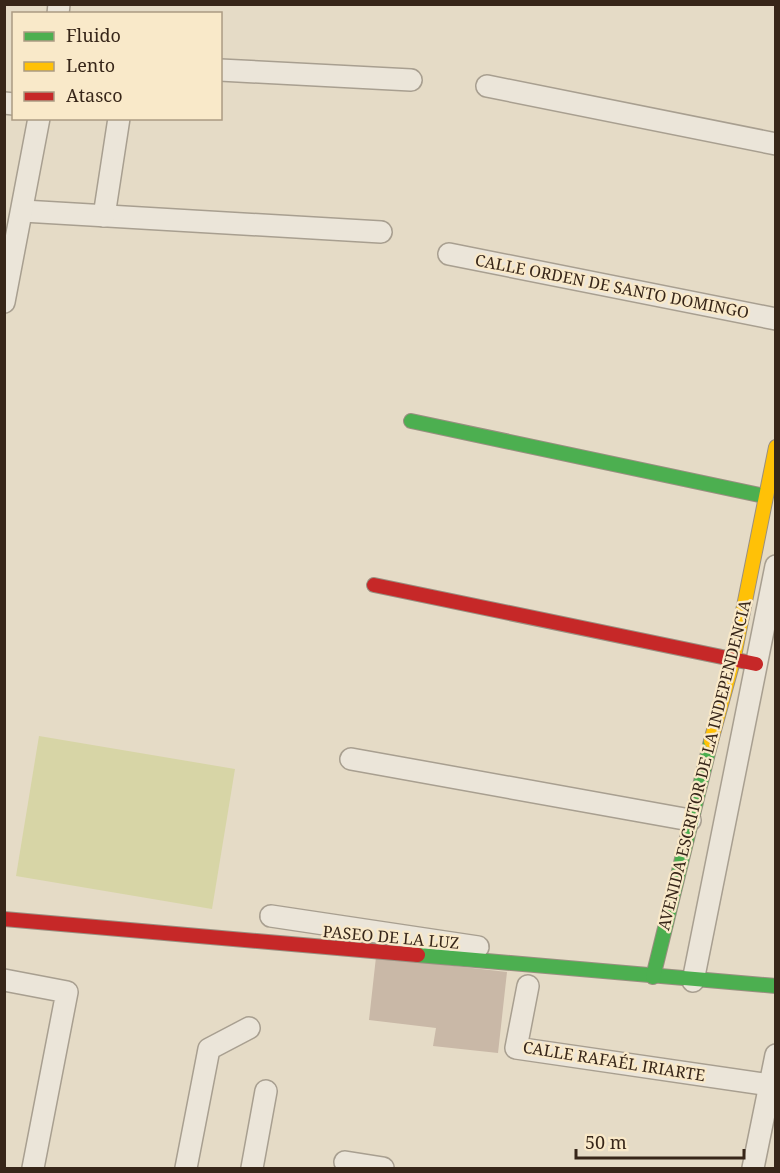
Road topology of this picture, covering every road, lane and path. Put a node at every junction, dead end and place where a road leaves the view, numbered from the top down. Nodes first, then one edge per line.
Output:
1 (222, 70) edge
2 (411, 80) dead end
3 (487, 86) dead end
4 (39, 120) edge
5 (119, 120) edge
6 (776, 144) edge
7 (23, 211) junction
8 (104, 216) junction
9 (381, 232) dead end
10 (449, 254) dead end
11 (4, 302) edge
12 (776, 318) edge
13 (411, 421) dead end
14 (776, 447) edge
15 (764, 496) junction
16 (776, 566) edge
17 (374, 585) dead end
18 (733, 661) junction
19 (756, 664) junction
20 (351, 759) dead end
21 (690, 820) junction
22 (271, 916) dead end
23 (4, 919) edge
24 (652, 977) junction
25 (4, 980) edge
26 (693, 981) junction
27 (528, 986) dead end
28 (776, 986) edge
29 (249, 1028) dead end
30 (776, 1055) edge
31 (770, 1085) junction
32 (266, 1091) dead end
33 (345, 1162) dead end
34 (33, 1168) edge
35 (186, 1168) edge
36 (252, 1168) edge
37 (383, 1168) edge
38 (753, 1168) edge

1 - 2 street
3 - 6 street
4 - 7 street
5 - 8 street
7 - 8 street
7 - 11 street
8 - 9 street
10 - 12 street, CALLE ORDEN DE SANTO DOMINGO
13 - 15 street
14 - 15 street, AVENIDA ESCRITOR DE LA INDEPENDENCIA
15 - 18 street, AVENIDA ESCRITOR DE LA INDEPENDENCIA
16 - 19 street, AVENIDA ESCRITOR DE LA INDEPENDENCIA
17 - 18 street
18 - 19 street
18 - 21 street, AVENIDA ESCRITOR DE LA INDEPENDENCIA
19 - 26 street, AVENIDA ESCRITOR DE LA INDEPENDENCIA
20 - 21 street
21 - 24 street, AVENIDA ESCRITOR DE LA INDEPENDENCIA
22 - 24 street
23 - 24 street, PASEO DE LA LUZ
24 - 26 street, PASEO DE LA LUZ
25 - 34 street
26 - 28 street, PASEO DE LA LUZ
27 - 31 street, CALLE RAFAÉL IRIARTE
29 - 35 street
30 - 31 street
31 - 38 street
32 - 36 street
33 - 37 street

